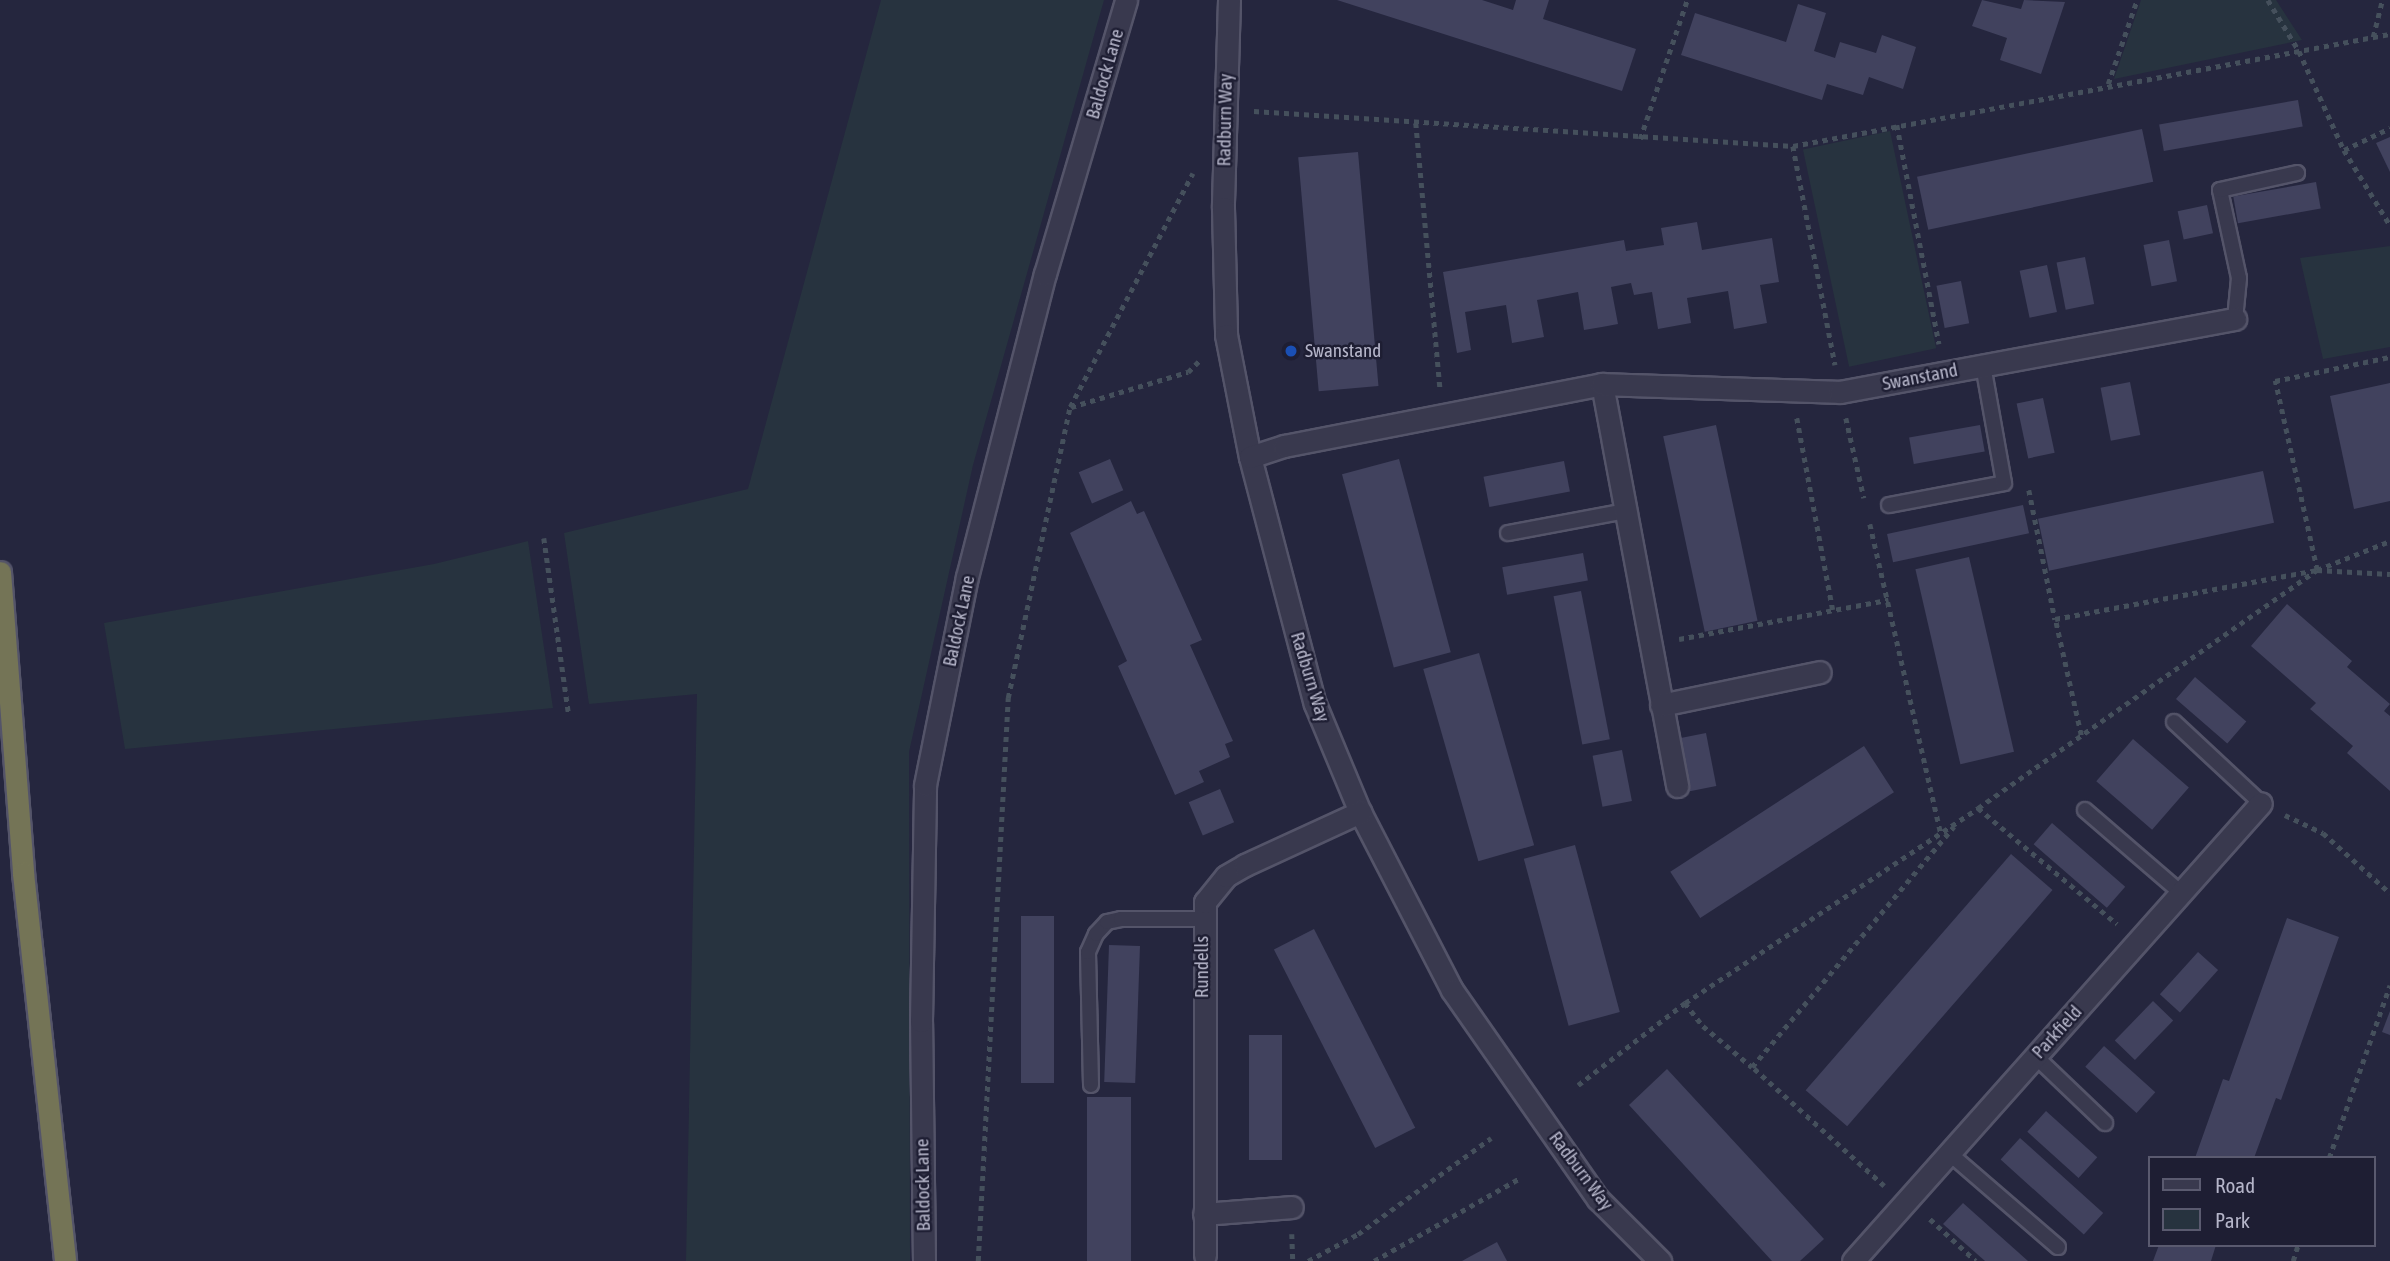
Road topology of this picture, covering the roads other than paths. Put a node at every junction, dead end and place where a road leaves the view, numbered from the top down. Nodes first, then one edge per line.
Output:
1 (1126, 0) edge
2 (1229, 0) edge
3 (2297, 173) dead end
4 (2235, 319) joint
5 (1983, 365) junction
6 (1602, 384) junction
7 (1250, 457) junction
8 (1889, 505) dead end
9 (1625, 511) junction
10 (1508, 533) dead end
11 (0, 572) edge
12 (1820, 672) dead end
13 (1661, 705) junction
14 (2174, 722) dead end
15 (1677, 786) dead end
16 (2261, 803) joint
17 (2085, 810) dead end
18 (1360, 812) junction
19 (2181, 893) junction
20 (1202, 919) junction
21 (2035, 1056) junction
22 (1091, 1085) dead end
23 (2105, 1124) dead end
24 (1949, 1153) junction
25 (1292, 1207) dead end
26 (1204, 1214) junction
27 (2058, 1247) dead end
28 (1205, 1255) dead end
29 (65, 1261) edge
30 (924, 1261) edge
31 (1660, 1261) edge
32 (1853, 1261) edge

1 - 30 street, Baldock Lane
2 - 7 street, Radburn Way
3 - 4 lane
4 - 5 street, Swanstand
5 - 6 street, Swanstand
5 - 8 lane
6 - 7 street, Swanstand
6 - 9 street
7 - 18 street, Radburn Way
9 - 10 lane
9 - 13 street
11 - 29 highway
12 - 13 street
13 - 15 street
14 - 16 lane
16 - 19 street, Parkfield
17 - 19 lane
18 - 20 street, Rundells
18 - 31 street, Radburn Way
19 - 21 street, Parkfield
20 - 22 lane
20 - 26 street, Rundells
21 - 23 lane
21 - 24 street, Parkfield
24 - 27 lane
24 - 32 street, Parkfield
25 - 26 street
26 - 28 street, Rundells

